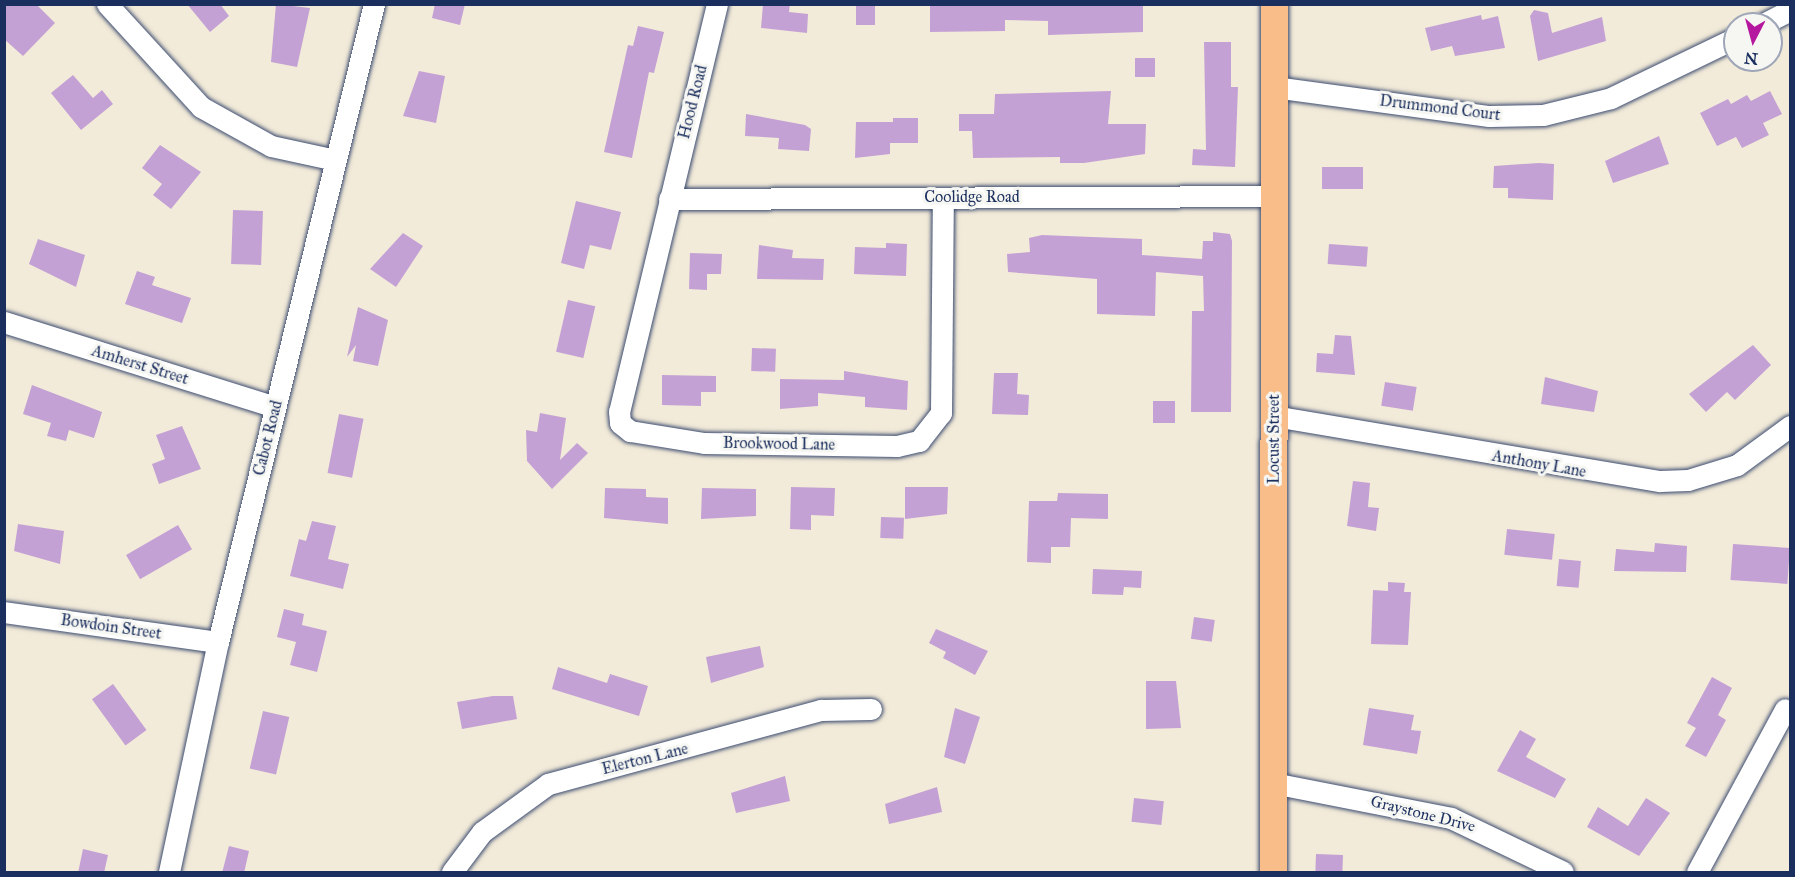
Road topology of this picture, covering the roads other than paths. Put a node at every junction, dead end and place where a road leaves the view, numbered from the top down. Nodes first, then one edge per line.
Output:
1 (106, 4) edge
2 (374, 4) edge
3 (717, 4) edge
4 (1274, 4) edge
5 (1723, 44) edge
6 (1274, 87) junction
7 (335, 160) junction
8 (1274, 196) junction
9 (944, 198) junction
10 (669, 199) junction
11 (4, 322) edge
12 (275, 407) junction
13 (1274, 416) junction
14 (1791, 426) edge
15 (4, 612) edge
16 (218, 642) junction
17 (871, 709) dead end
18 (1785, 709) dead end
19 (1273, 783) junction
20 (169, 873) edge
21 (452, 873) edge
22 (1273, 873) edge
23 (1563, 873) edge
24 (1698, 873) edge

1 - 7 street
2 - 7 street, Cabot Road
3 - 10 street, Hood Road
4 - 6 main road, Locust Street
5 - 6 street, Drummond Court
6 - 8 main road, Locust Street
7 - 12 street, Cabot Road
8 - 9 street, Coolidge Road
8 - 13 main road, Locust Street
9 - 10 street, Coolidge Road
9 - 10 street, Brookwood Lane
11 - 12 street, Amherst Street
12 - 16 street, Cabot Road
13 - 14 street, Anthony Lane
13 - 19 main road, Locust Street
15 - 16 street, Bowdoin Street
16 - 20 street, Cabot Road
17 - 21 street, Elerton Lane
18 - 24 street
19 - 22 main road, Locust Street
19 - 23 street, Graystone Drive

